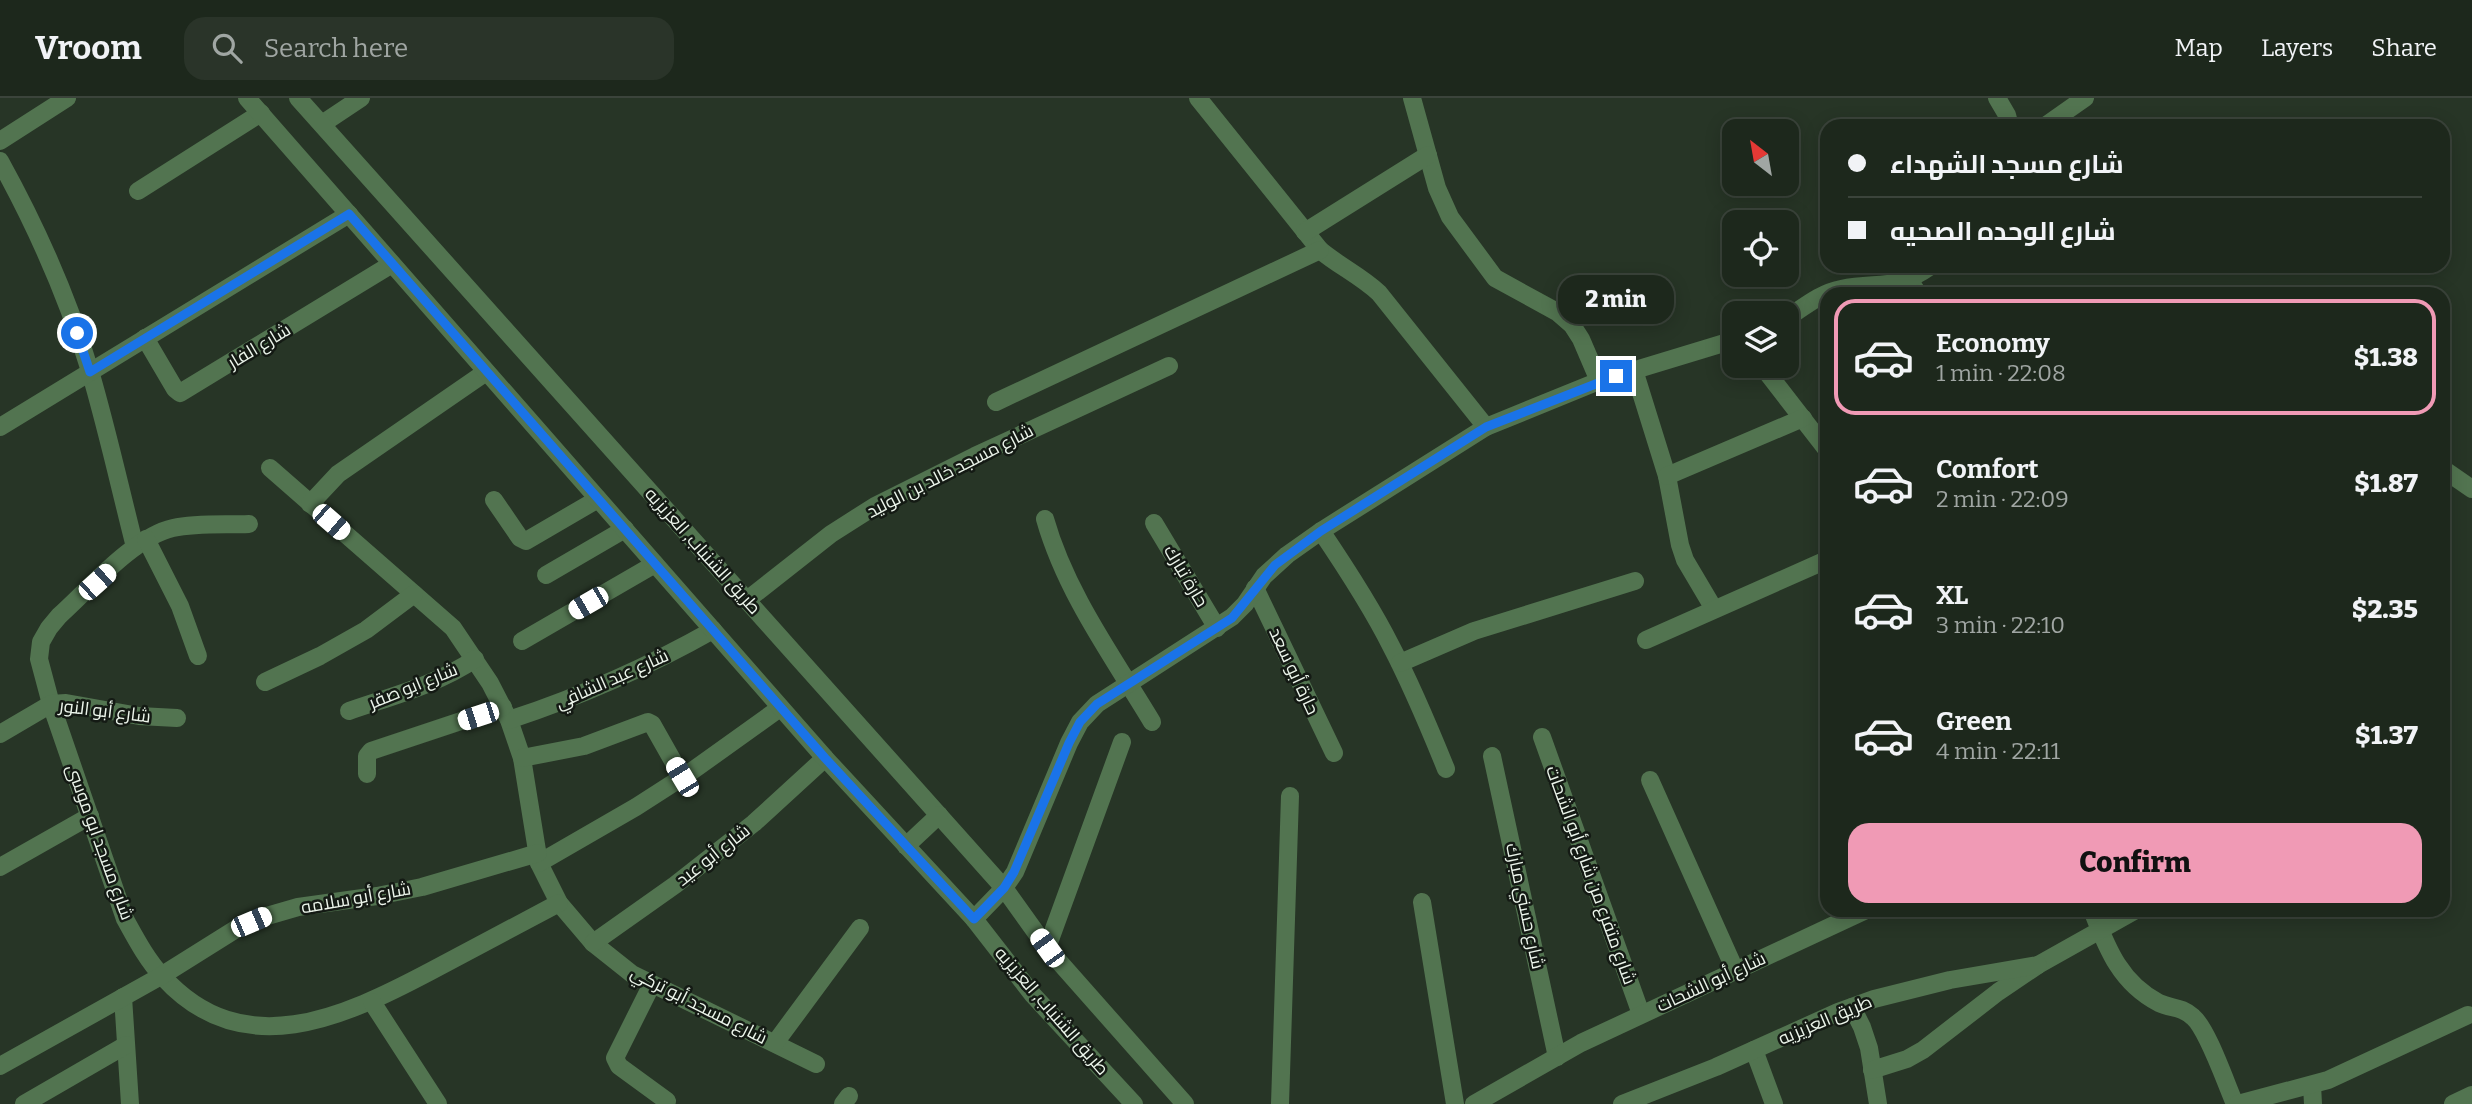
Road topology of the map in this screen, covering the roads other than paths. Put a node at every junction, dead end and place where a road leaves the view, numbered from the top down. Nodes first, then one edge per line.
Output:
1 (66, 98) edge
2 (247, 98) edge
3 (361, 98) edge
4 (1412, 98) edge
5 (1997, 98) edge
6 (2085, 98) edge
7 (303, 100) edge
8 (1207, 101) edge
9 (261, 113) junction
10 (2008, 119) edge
11 (2055, 119) edge
12 (322, 124) junction
13 (0, 141) edge
14 (1428, 155) junction
15 (0, 161) edge
16 (138, 191) dead end
17 (349, 214) junction
18 (1305, 232) junction
19 (1320, 250) junction
20 (392, 264) junction
21 (1925, 273) edge
22 (1866, 287) edge
23 (1914, 287) edge
24 (1820, 296) edge
25 (1799, 310) edge
26 (145, 338) junction
27 (1722, 344) edge
28 (1169, 366) dead end
29 (1634, 370) junction
30 (90, 372) junction
31 (486, 372) junction
32 (1771, 378) edge
33 (1599, 381) junction
34 (996, 402) dead end
35 (1803, 418) junction
36 (0, 427) edge
37 (1486, 427) junction
38 (1820, 441) edge
39 (270, 468) dead end
40 (2450, 474) edge
41 (1667, 476) junction
42 (2472, 489) edge
43 (598, 499) junction
44 (494, 500) dead end
45 (310, 504) junction
46 (1045, 519) dead end
47 (1154, 523) dead end
48 (249, 524) dead end
49 (625, 529) junction
50 (1321, 531) junction
51 (141, 543) junction
52 (1820, 563) edge
53 (655, 564) junction
54 (546, 575) dead end
55 (1635, 581) dead end
56 (1255, 588) junction
57 (414, 594) junction
58 (747, 600) junction
59 (1714, 609) junction
60 (1217, 628) junction
61 (713, 630) junction
62 (1646, 640) dead end
63 (522, 641) dead end
64 (198, 656) dead end
65 (475, 659) junction
66 (1400, 663) junction
67 (265, 682) dead end
68 (1129, 684) junction
69 (51, 704) junction
70 (780, 708) junction
71 (349, 711) dead end
72 (506, 714) junction
73 (177, 718) dead end
74 (1152, 722) dead end
75 (0, 734) edge
76 (1542, 737) dead end
77 (1122, 742) dead end
78 (1334, 753) dead end
79 (1492, 756) dead end
80 (522, 758) junction
81 (825, 758) junction
82 (1446, 769) dead end
83 (367, 774) dead end
84 (682, 777) junction
85 (1650, 780) dead end
86 (1290, 796) dead end
87 (939, 815) junction
88 (90, 816) junction
89 (906, 846) junction
90 (538, 858) junction
91 (0, 867) edge
92 (1004, 888) junction
93 (1422, 902) dead end
94 (559, 903) junction
95 (1851, 917) edge
96 (2095, 917) edge
97 (2123, 917) edge
98 (974, 919) junction
99 (860, 928) dead end
100 (2100, 930) junction
101 (593, 943) junction
102 (1047, 948) junction
103 (2038, 965) junction
104 (1735, 971) junction
105 (161, 976) junction
106 (652, 984) junction
107 (122, 996) junction
108 (372, 1002) junction
109 (1852, 1007) junction
110 (1641, 1014) junction
111 (2468, 1015) dead end
112 (775, 1043) junction
113 (126, 1045) junction
114 (1754, 1050) junction
115 (1557, 1057) junction
116 (817, 1063) dead end
117 (0, 1066) edge
118 (1872, 1070) junction
119 (2312, 1085) junction
120 (2472, 1095) edge
121 (667, 1101) dead end
122 (1634, 1101) edge
123 (1131, 1102) edge
124 (24, 1104) edge
125 (130, 1104) edge
126 (438, 1104) edge
127 (1185, 1104) edge
128 (1280, 1104) edge
129 (1455, 1104) edge
130 (1474, 1104) edge
131 (1774, 1104) edge
132 (1878, 1104) edge
133 (2236, 1104) edge
134 (2313, 1104) edge
135 (2453, 1104) edge

1 - 13 street
2 - 9 street, طريق الشنباب, العزيزيه
3 - 12 street
4 - 14 street
5 - 10 street
6 - 11 street
7 - 12 street, طريق الشنباب, العزيزيه
8 - 18 street
9 - 16 street
9 - 17 street, طريق الشنباب, العزيزيه
12 - 58 street, طريق الشنباب, العزيزيه
14 - 18 street
14 - 33 street
15 - 30 street
17 - 20 street, طريق الشنباب, العزيزيه
17 - 26 street
18 - 19 street
19 - 34 street
19 - 37 street
20 - 26 street, شارع الفار
20 - 31 street, طريق الشنباب, العزيزيه
21 - 23 street
22 - 23 street
24 - 25 street
26 - 30 street
27 - 29 street
28 - 58 street, شارع مسجد خالد بن الوليد
29 - 33 street
29 - 41 street
30 - 36 street
30 - 51 street
31 - 43 street, طريق الشنباب, العزيزيه
31 - 45 street
32 - 35 street
33 - 37 street
35 - 38 street
35 - 41 street
37 - 50 street
39 - 45 street, شارع مسجد أبو تركي
40 - 42 street
41 - 59 street
43 - 44 street
43 - 49 street, طريق الشنباب, العزيزيه
45 - 57 street, شارع مسجد أبو تركي
46 - 68 street
47 - 60 street, حارة تبارك
48 - 51 street, شارع مسجد ابو موسى
49 - 53 street, طريق الشنباب, العزيزيه
49 - 54 street
50 - 56 street
50 - 66 street
51 - 64 street
51 - 69 street, شارع مسجد ابو موسى
52 - 59 street
53 - 61 street, طريق الشنباب, العزيزيه
53 - 63 street
55 - 66 street
56 - 60 street
56 - 78 street, حارة أبو سعد
57 - 65 street, شارع مسجد أبو تركي
57 - 67 street
58 - 87 street, طريق الشنباب, العزيزيه
59 - 62 street
60 - 68 street
61 - 70 street, طريق الشنباب, العزيزيه
61 - 72 street, شارع عبد الشافي
65 - 71 street, شارع ابو صقر
65 - 72 street, شارع مسجد أبو تركي
66 - 82 street
68 - 74 street
68 - 92 street
69 - 73 street, شارع أبو النور
69 - 75 street, شارع أبو النور
69 - 88 street, شارع مسجد ابو موسى
70 - 81 street, طريق الشنباب, العزيزيه
70 - 84 street, شارع أبو سلامه
72 - 80 street, شارع مسجد أبو تركي
72 - 83 street, شارع عبد الشافي
76 - 110 street, شارع متفرع من شارع أبو الشحات
77 - 102 street
79 - 115 street, شارع حسني مبارك
80 - 84 street
80 - 90 street, شارع مسجد أبو تركي
81 - 89 street, طريق الشنباب, العزيزيه
81 - 101 street, شارع أبو عيد
84 - 90 street, شارع أبو سلامه
85 - 104 street
86 - 128 street
87 - 89 street
87 - 92 street, طريق الشنباب, العزيزيه
88 - 91 street
88 - 105 street, شارع مسجد ابو موسى
89 - 98 street, طريق الشنباب, العزيزيه
90 - 94 street, شارع مسجد أبو تركي
90 - 105 street, شارع أبو سلامه
92 - 98 street
92 - 102 street, طريق الشنباب, العزيزيه
93 - 129 street
94 - 101 street, شارع مسجد أبو تركي
94 - 108 street, شارع مسجد ابو موسى
95 - 104 street, شارع أبو الشحات
96 - 100 street
97 - 100 street
98 - 123 street, طريق الشنباب, العزيزيه
99 - 112 street
100 - 103 street
100 - 133 street
101 - 106 street, شارع مسجد أبو تركي
102 - 127 street, طريق الشنباب, العزيزيه
103 - 109 street, طريق العزيزيه
103 - 118 street
104 - 110 street, شارع أبو الشحات
105 - 107 street, شارع أبو سلامه
105 - 108 street, شارع مسجد ابو موسى
106 - 112 street, شارع مسجد أبو تركي
106 - 121 street
107 - 113 street
107 - 117 street, شارع أبو سلامه
108 - 126 street
109 - 114 street, طريق العزيزيه
109 - 118 street
110 - 115 street, شارع أبو الشحات
111 - 119 street
112 - 116 street, شارع مسجد أبو تركي
113 - 124 street
113 - 125 street
114 - 122 street, طريق العزيزيه
114 - 131 street
115 - 130 street, شارع أبو الشحات
118 - 132 street
119 - 133 street
119 - 134 street
120 - 135 street

